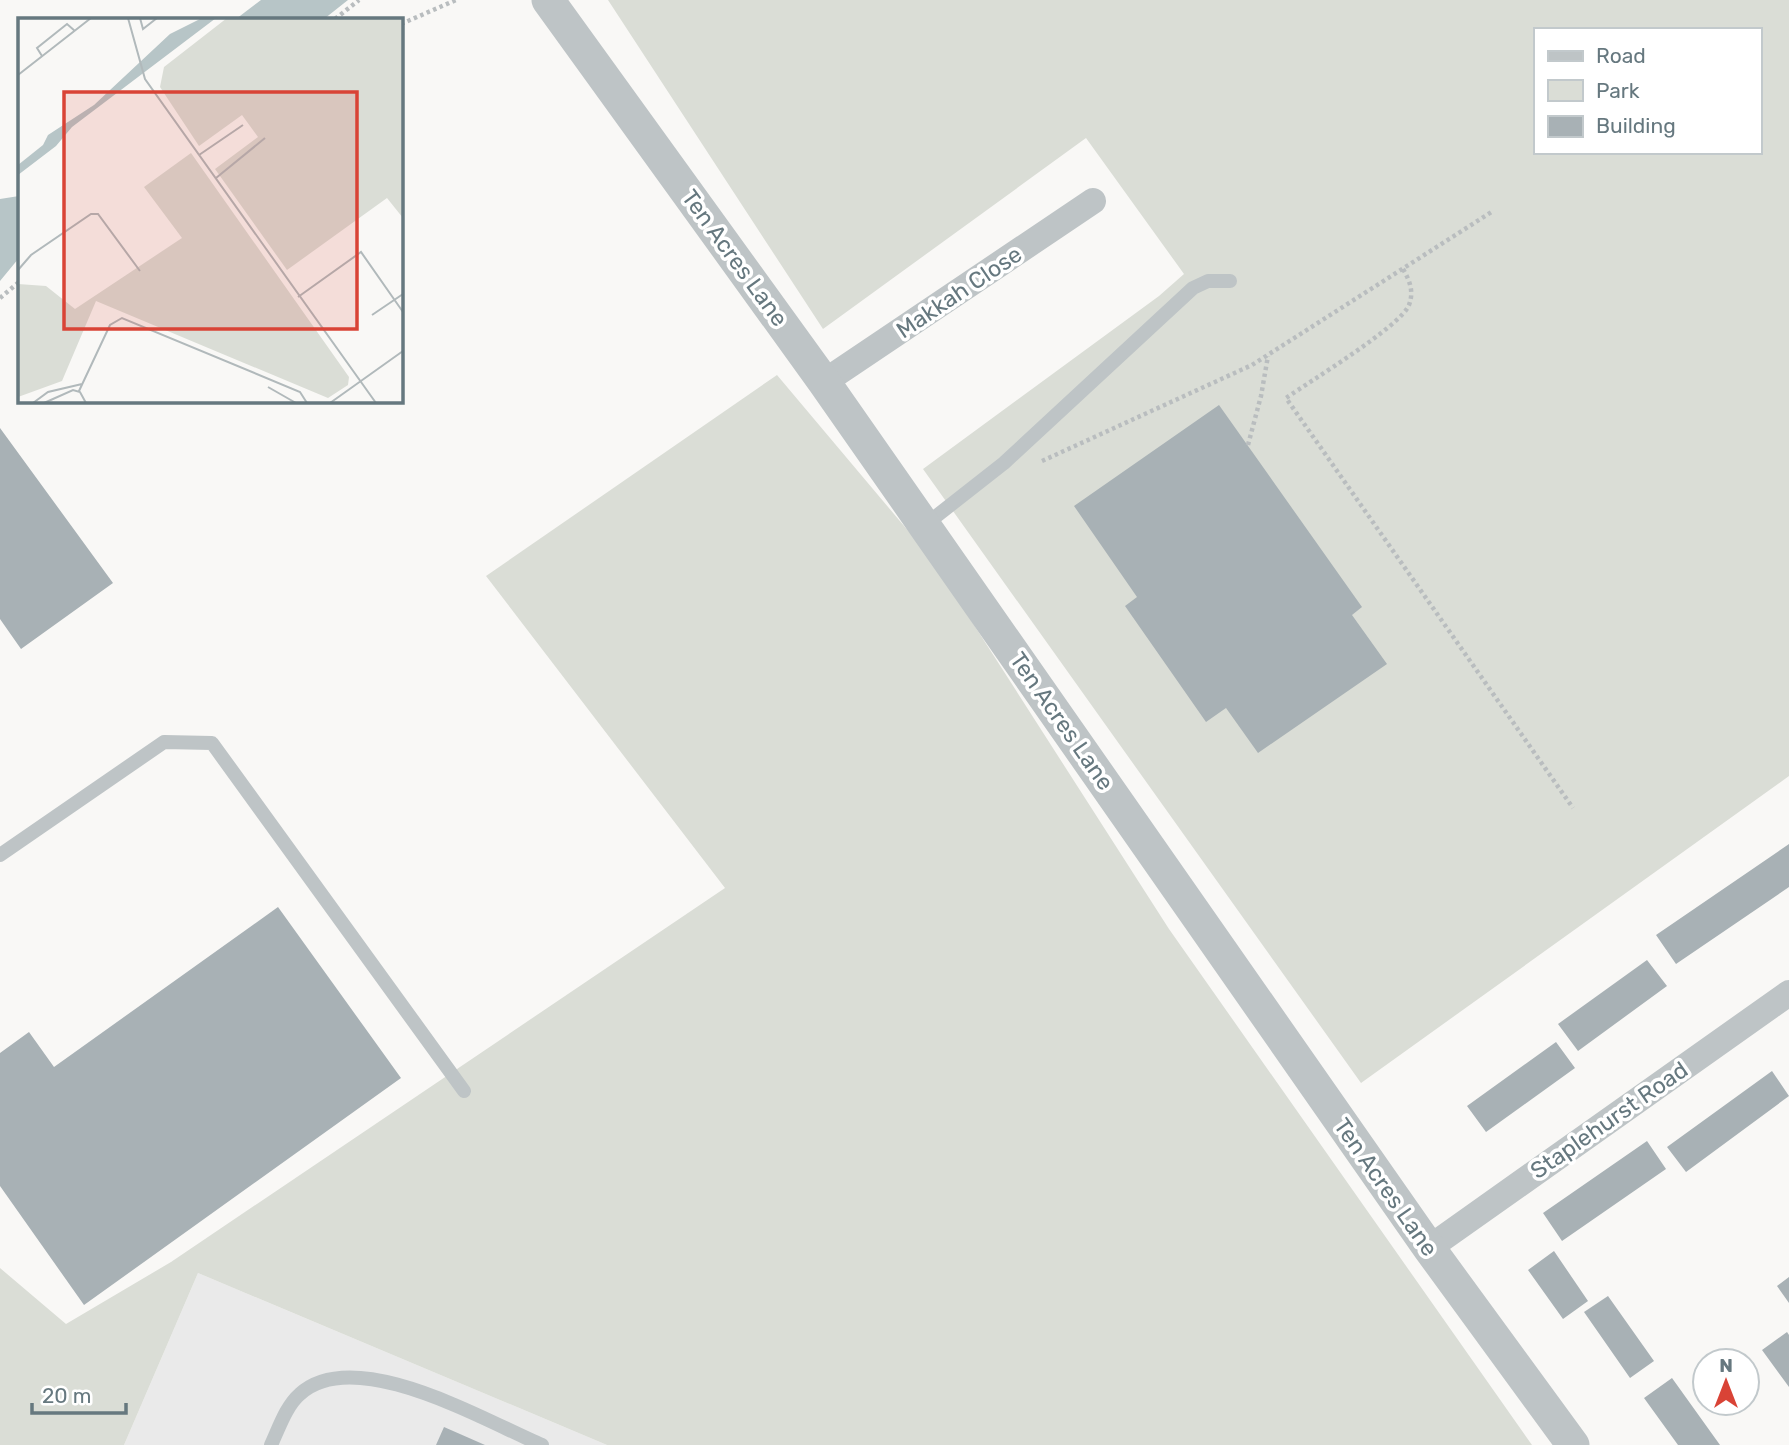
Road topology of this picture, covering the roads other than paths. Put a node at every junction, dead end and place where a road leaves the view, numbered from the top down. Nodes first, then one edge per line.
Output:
1 (548, 0) edge
2 (1093, 201) dead end
3 (1230, 281) dead end
4 (824, 382) junction
5 (925, 525) junction
6 (0, 855) edge
7 (1789, 993) edge
8 (464, 1091) dead end
9 (1429, 1248) junction
10 (271, 1445) edge
11 (542, 1445) edge
12 (1573, 1445) edge

1 - 4 street, Ten Acres Lane
2 - 4 street, Makkah Close
3 - 5 lane
4 - 5 street, Ten Acres Lane
5 - 9 street, Ten Acres Lane
6 - 8 lane
7 - 9 street, Staplehurst Road
9 - 12 street, Ten Acres Lane
10 - 11 lane

